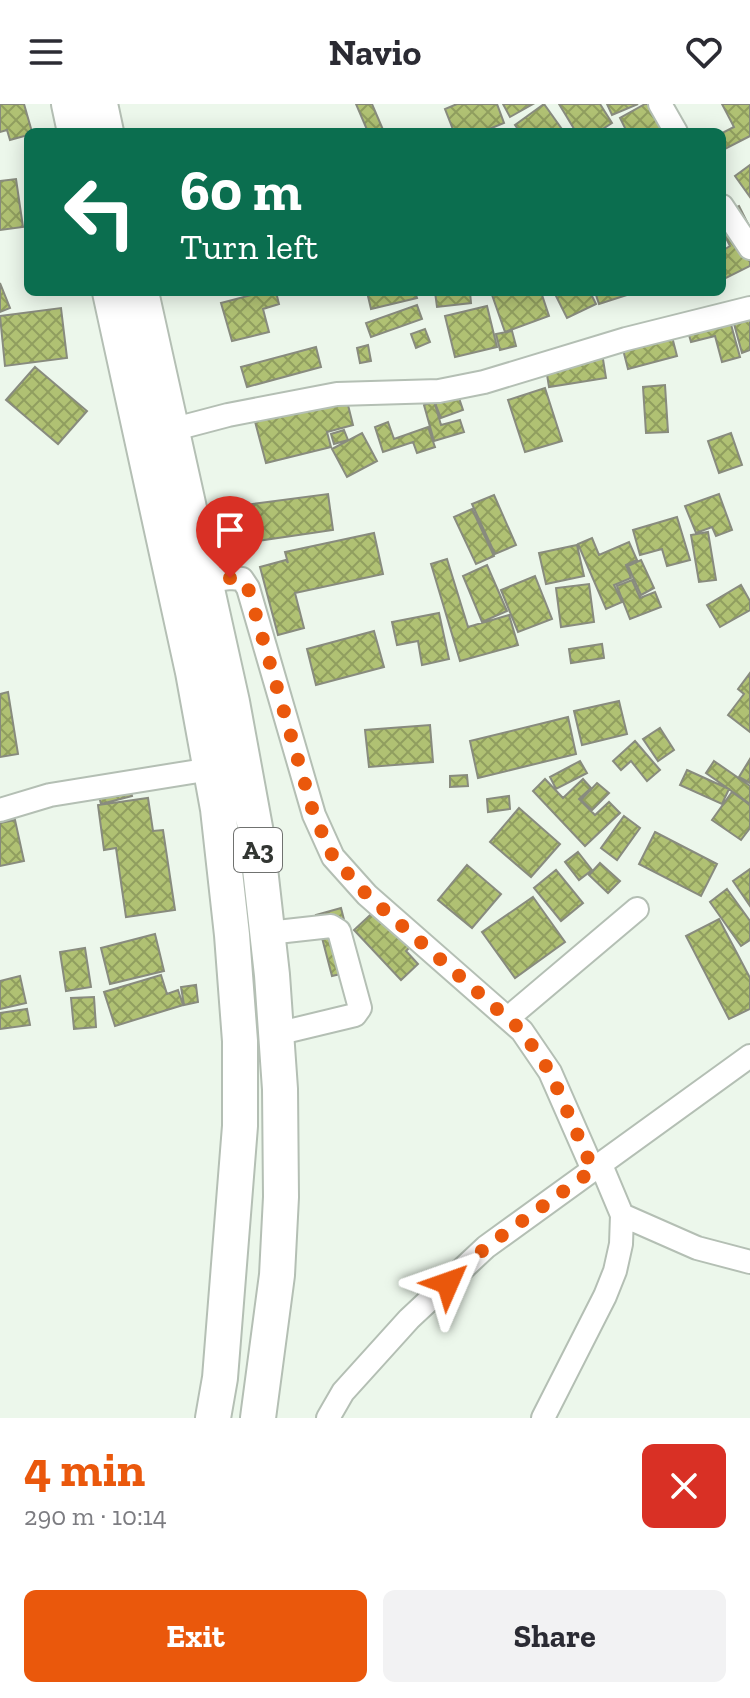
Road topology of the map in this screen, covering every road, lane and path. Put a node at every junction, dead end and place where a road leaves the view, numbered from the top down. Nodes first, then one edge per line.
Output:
1 (69, 104) edge
2 (100, 104) edge
3 (660, 104) edge
4 (74, 128) edge
5 (105, 128) edge
6 (674, 128) edge
7 (726, 212) edge
8 (750, 248) edge
9 (111, 296) edge
10 (142, 296) edge
11 (750, 308) edge
12 (171, 430) junction
13 (205, 581) junction
14 (211, 769) junction
15 (0, 810) edge
16 (637, 909) dead end
17 (268, 933) junction
18 (508, 1018) junction
19 (276, 1034) junction
20 (750, 1056) edge
21 (597, 1168) junction
22 (622, 1215) junction
23 (750, 1262) edge
24 (213, 1418) edge
25 (258, 1418) edge
26 (328, 1418) edge
27 (543, 1418) edge

1 - 4 highway
2 - 5 highway
3 - 6 street
7 - 8 street
9 - 14 highway, A3
10 - 12 highway, A3
11 - 12 street
12 - 13 highway, A3
13 - 17 highway, A3
13 - 18 street
14 - 15 street
14 - 24 highway, A3
16 - 18 street
17 - 19 highway, A3
17 - 19 street
18 - 21 street
19 - 25 highway, A3
20 - 21 street
21 - 22 street
21 - 26 street
22 - 23 street
22 - 27 street

